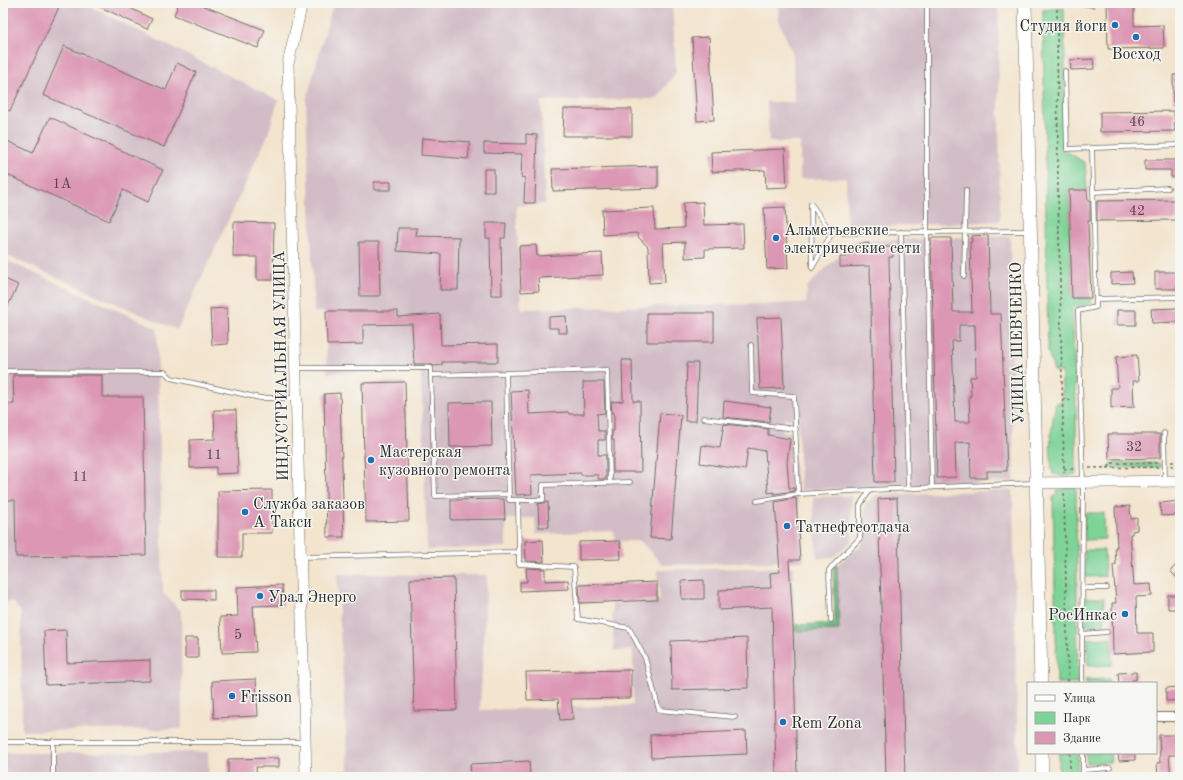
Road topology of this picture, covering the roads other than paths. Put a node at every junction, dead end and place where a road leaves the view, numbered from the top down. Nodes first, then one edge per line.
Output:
1 (302, 3) edge
2 (927, 3) edge
3 (1025, 3) edge
4 (1082, 3) edge
5 (1092, 5) dead end
6 (1065, 71) dead end
7 (1180, 145) edge
8 (1092, 148) junction
9 (1168, 188) dead end
10 (966, 190) dead end
11 (1093, 192) junction
12 (1030, 231) junction
13 (901, 232) junction
14 (927, 232) junction
15 (965, 232) junction
16 (832, 233) junction
17 (964, 276) dead end
18 (1180, 297) edge
19 (1096, 299) junction
20 (751, 345) dead end
21 (296, 368) junction
22 (3, 371) edge
23 (506, 373) junction
24 (432, 375) junction
25 (296, 398) junction
26 (703, 418) dead end
27 (796, 428) junction
28 (1164, 433) dead end
29 (1165, 481) junction
30 (1180, 481) edge
31 (630, 482) dead end
32 (610, 483) junction
33 (1036, 483) junction
34 (1083, 483) junction
35 (908, 488) junction
36 (932, 488) junction
37 (870, 490) junction
38 (509, 494) junction
39 (798, 494) junction
40 (518, 500) junction
41 (757, 501) dead end
42 (519, 552) junction
43 (300, 557) junction
44 (1082, 588) junction
45 (1107, 588) dead end
46 (830, 620) dead end
47 (1107, 632) dead end
48 (1082, 634) junction
49 (1041, 682) edge
50 (1082, 682) edge
51 (735, 717) dead end
52 (1180, 717) edge
53 (1157, 718) edge
54 (53, 741) junction
55 (3, 742) edge
56 (305, 742) junction
57 (1042, 754) edge
58 (1083, 754) edge
59 (1110, 768) dead end
60 (1083, 770) junction
61 (53, 777) edge
62 (306, 777) edge
63 (1042, 777) edge
64 (1083, 777) edge

1 - 21 street, ИНДУСТРИАЛЬНАЯ УЛИЦА
2 - 14 lane
3 - 12 main road, УЛИЦА ШЕВЧЕНКО
4 - 5 lane
6 - 8 lane
7 - 8 lane
8 - 11 lane
9 - 11 lane
10 - 15 lane
11 - 19 lane
12 - 15 lane
12 - 33 main road, УЛИЦА ШЕВЧЕНКО
13 - 14 lane
13 - 16 lane
13 - 35 lane
14 - 15 lane
14 - 36 lane
15 - 17 lane
16 - 16 lane
18 - 19 lane
19 - 34 lane
20 - 27 lane
21 - 24 lane
21 - 25 street, ИНДУСТРИАЛЬНАЯ УЛИЦА
22 - 25 lane
23 - 24 lane
23 - 32 lane
23 - 38 lane
24 - 38 lane
25 - 43 street, ИНДУСТРИАЛЬНАЯ УЛИЦА
26 - 27 lane
27 - 39 lane
28 - 29 lane
29 - 30 street
29 - 34 street
31 - 32 lane
32 - 40 lane
33 - 34 street
33 - 36 lane
33 - 49 main road, УЛИЦА ШЕВЧЕНКО
34 - 44 lane
35 - 36 lane
35 - 37 lane
37 - 39 lane
37 - 46 lane
38 - 40 lane
39 - 41 lane
40 - 42 lane
42 - 43 lane
42 - 51 lane
43 - 56 street, ИНДУСТРИАЛЬНАЯ УЛИЦА
44 - 45 lane
44 - 48 lane
47 - 48 lane
48 - 50 lane
52 - 53 street
54 - 55 lane
54 - 56 lane
54 - 61 lane
56 - 62 street, ИНДУСТРИАЛЬНАЯ УЛИЦА
57 - 63 main road
58 - 60 lane
59 - 60 lane
60 - 64 lane

